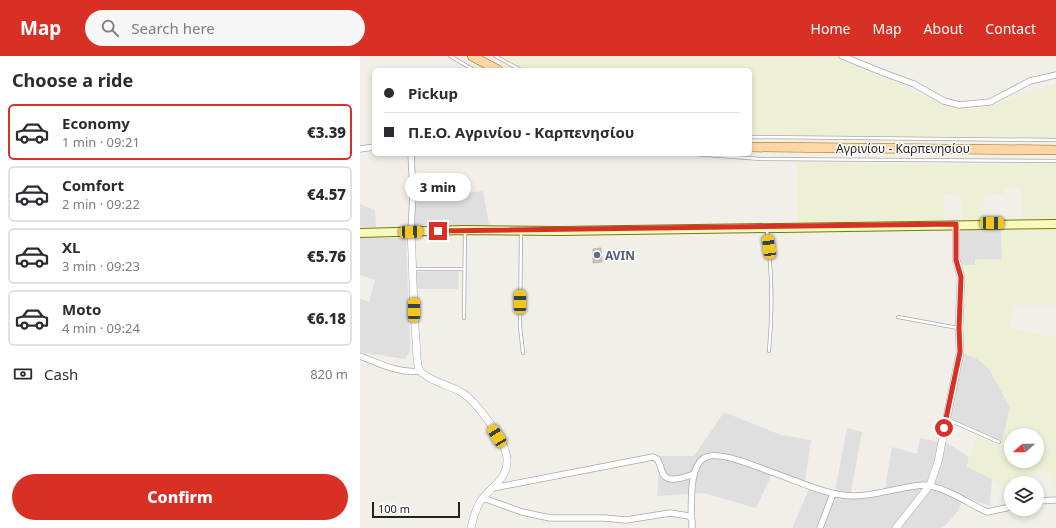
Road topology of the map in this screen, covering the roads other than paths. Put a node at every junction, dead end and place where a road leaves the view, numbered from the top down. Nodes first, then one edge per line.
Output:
1 (450, 56) edge
2 (472, 56) edge
3 (495, 56) edge
4 (842, 56) edge
5 (471, 68) edge
6 (494, 68) edge
7 (517, 68) edge
8 (1056, 75) edge
9 (752, 137) edge
10 (1056, 140) edge
11 (752, 146) edge
12 (372, 147) edge
13 (360, 149) edge
14 (1056, 150) edge
15 (410, 156) edge
16 (721, 156) edge
17 (1056, 160) edge
18 (956, 224) junction
19 (1056, 224) edge
20 (767, 228) junction
21 (466, 230) junction
22 (521, 230) junction
23 (411, 232) junction
24 (360, 233) edge
25 (413, 269) junction
26 (465, 269) junction
27 (898, 317) dead end
28 (464, 318) dead end
29 (959, 328) junction
30 (769, 351) dead end
31 (523, 353) dead end
32 (360, 356) edge
33 (420, 371) junction
34 (946, 419) junction
35 (999, 442) dead end
36 (694, 474) junction
37 (930, 486) junction
38 (493, 488) junction
39 (833, 494) junction
40 (483, 498) junction
41 (1056, 500) edge
42 (1044, 501) edge
43 (1004, 508) edge
44 (691, 518) junction
45 (471, 528) edge
46 (692, 528) edge
47 (820, 528) edge
48 (896, 528) edge

1 - 5 lane
2 - 6 main road
3 - 7 lane
4 - 8 street
9 - 10 lane
11 - 14 main road, Αγρινίου - Καρπενησίου
12 - 13 street
15 - 23 street
16 - 17 lane
18 - 19 main road
18 - 20 main road
18 - 29 street
20 - 22 main road
20 - 30 lane
21 - 22 main road
21 - 23 main road
21 - 26 lane
22 - 31 lane
23 - 24 main road
23 - 25 street
25 - 26 lane
25 - 33 street
26 - 28 lane
27 - 29 lane
29 - 34 street
32 - 33 street
33 - 38 street
34 - 35 lane
34 - 37 street
36 - 38 street
36 - 39 street
36 - 44 street
37 - 39 street
37 - 43 street
37 - 48 street
38 - 40 street
39 - 47 street
40 - 44 street
40 - 45 street
41 - 42 street
44 - 46 street

